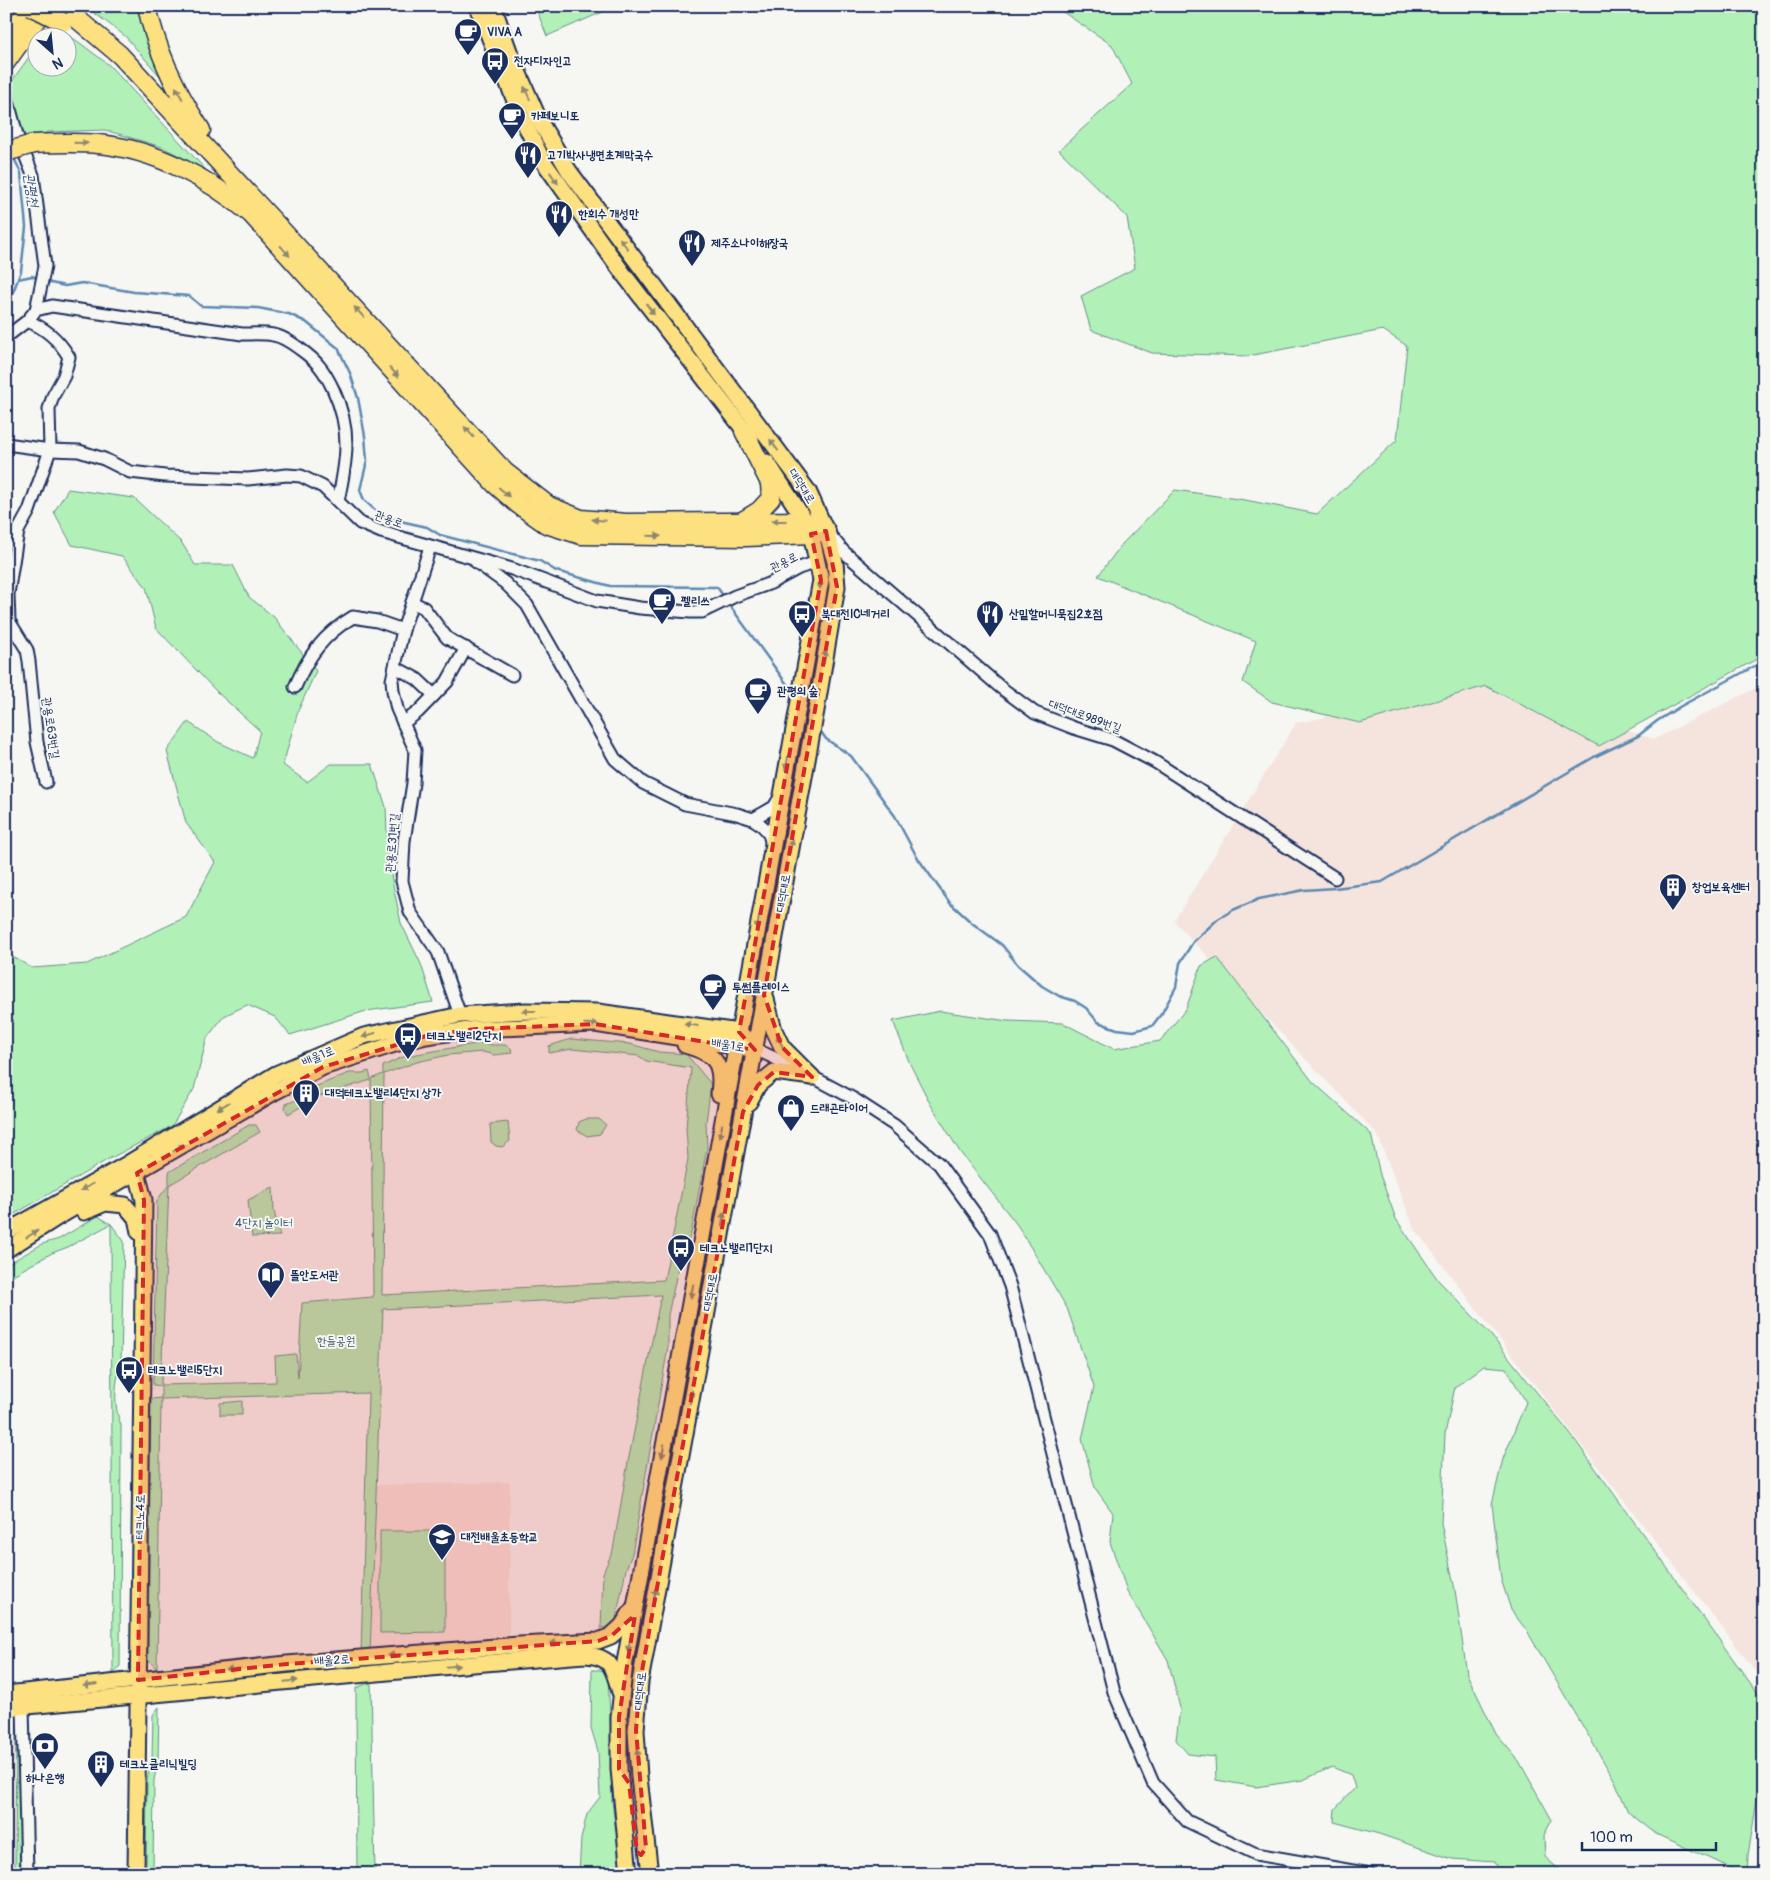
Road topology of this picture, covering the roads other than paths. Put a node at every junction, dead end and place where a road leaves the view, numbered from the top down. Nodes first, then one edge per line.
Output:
1 (19, 6) edge
2 (30, 6) edge
3 (46, 6) edge
4 (147, 6) edge
5 (477, 6) edge
6 (493, 6) edge
7 (63, 13) edge
8 (6, 24) edge
9 (9, 52) edge
10 (6, 94) edge
11 (6, 152) edge
12 (234, 178) junction
13 (252, 215) junction
14 (37, 306) junction
15 (28, 321) junction
16 (6, 337) edge
17 (744, 432) junction
18 (6, 444) edge
19 (50, 450) junction
20 (338, 502) junction
21 (741, 522) junction
22 (814, 529) junction
23 (430, 547) junction
24 (461, 554) junction
25 (817, 562) junction
26 (512, 569) junction
27 (504, 582) junction
28 (412, 602) junction
29 (403, 630) junction
30 (466, 648) junction
31 (395, 667) junction
32 (512, 675) dead end
33 (295, 687) dead end
34 (434, 695) junction
35 (403, 723) junction
36 (46, 782) dead end
37 (782, 793) junction
38 (753, 819) junction
39 (770, 856) junction
40 (1335, 878) dead end
41 (764, 994) junction
42 (460, 1015) junction
43 (668, 1035) junction
44 (737, 1039) junction
45 (755, 1049) junction
46 (812, 1077) junction
47 (724, 1110) junction
48 (743, 1112) junction
49 (133, 1168) junction
50 (58, 1217) junction
51 (6, 1232) edge
52 (144, 1241) junction
53 (6, 1250) edge
54 (682, 1347) junction
55 (695, 1374) junction
56 (638, 1599) junction
57 (138, 1680) junction
58 (6, 1694) edge
59 (138, 1695) junction
60 (621, 1696) junction
61 (24, 1706) junction
62 (6, 1708) edge
63 (619, 1769) junction
64 (646, 1848) junction
65 (27, 1874) edge
66 (136, 1874) edge
67 (629, 1874) edge
68 (650, 1874) edge
69 (1370, 1874) edge

1 - 8 highway
2 - 7 highway, bridge
2 - 9 highway
3 - 9 highway
12 -> 4 highway
5 -> 17 main road, 대덕대로
22 -> 6 main road, 대덕대로
7 - 12 highway
7 - 13 highway
10 - 14 street
11 -> 13 highway, bridge
21 -> 12 highway
13 -> 22 highway
14 - 15 street
14 - 20 street
15 - 16 street
15 - 19 street
17 - 21 highway
17 - 22 main road, 대덕대로
18 - 19 street, 관용로
19 - 20 street, 관용로
19 - 36 street, 관용로63번길
20 - 23 street, 관용로
22 -> 21 highway
22 - 25 main road, 대덕대로
22 - 40 street, 대덕대로989번길
41 -> 22 main road, 대덕대로
23 - 24 street, 관용로
23 - 28 street, 관용로31번길
24 - 26 street, 관용로
24 - 27 street
25 - 26 street, 관용로
25 -> 37 main road, 대덕대로
26 - 27 street
27 - 38 street
28 - 29 street, 관용로31번길
28 - 30 street
29 - 31 street, 관용로31번길
29 - 33 street
30 - 32 street
30 - 34 street
31 - 34 street
31 - 35 street, 관용로31번길
34 - 35 street
35 - 42 street, 관용로31번길
37 - 38 street
37 - 39 main road, 대덕대로
38 - 39 street
39 -> 44 main road, 대덕대로
41 - 45 main road, 대덕대로
46 -> 41 main road
44 -> 42 main road, 배울1로
42 -> 49 main road, 배울1로
43 - 44 main road, 배울1로
43 - 47 main road
49 -> 43 main road, 배울1로
44 - 45 main road, 배울1로
44 - 47 main road, 대덕대로
45 - 46 street
45 - 48 main road, 대덕대로
46 - 48 main road
46 - 69 street
47 -> 54 main road, 대덕대로
55 -> 48 main road, 대덕대로
49 - 50 main road, 배울1로
49 -> 51 main road, 배울1로
49 - 52 main road, 테크노4로
50 - 52 main road
53 -> 50 main road, 배울1로
52 - 57 main road, 테크노4로
54 - 55 main road
54 -> 56 main road, 대덕대로
64 -> 55 main road, 대덕대로
56 -> 57 main road, 배울2로
56 -> 60 main road, 대덕대로
57 -> 58 main road, 배울2로
57 - 59 main road, 테크노4로
59 -> 60 main road, 배울2로
59 - 61 main road, 배울2로
59 - 66 main road, 테크노4로
60 - 63 main road, 대덕대로
61 - 62 main road, 배울2로
61 - 65 street
63 - 64 main road
63 - 67 main road, 대덕대로
64 - 68 main road, 대덕대로

